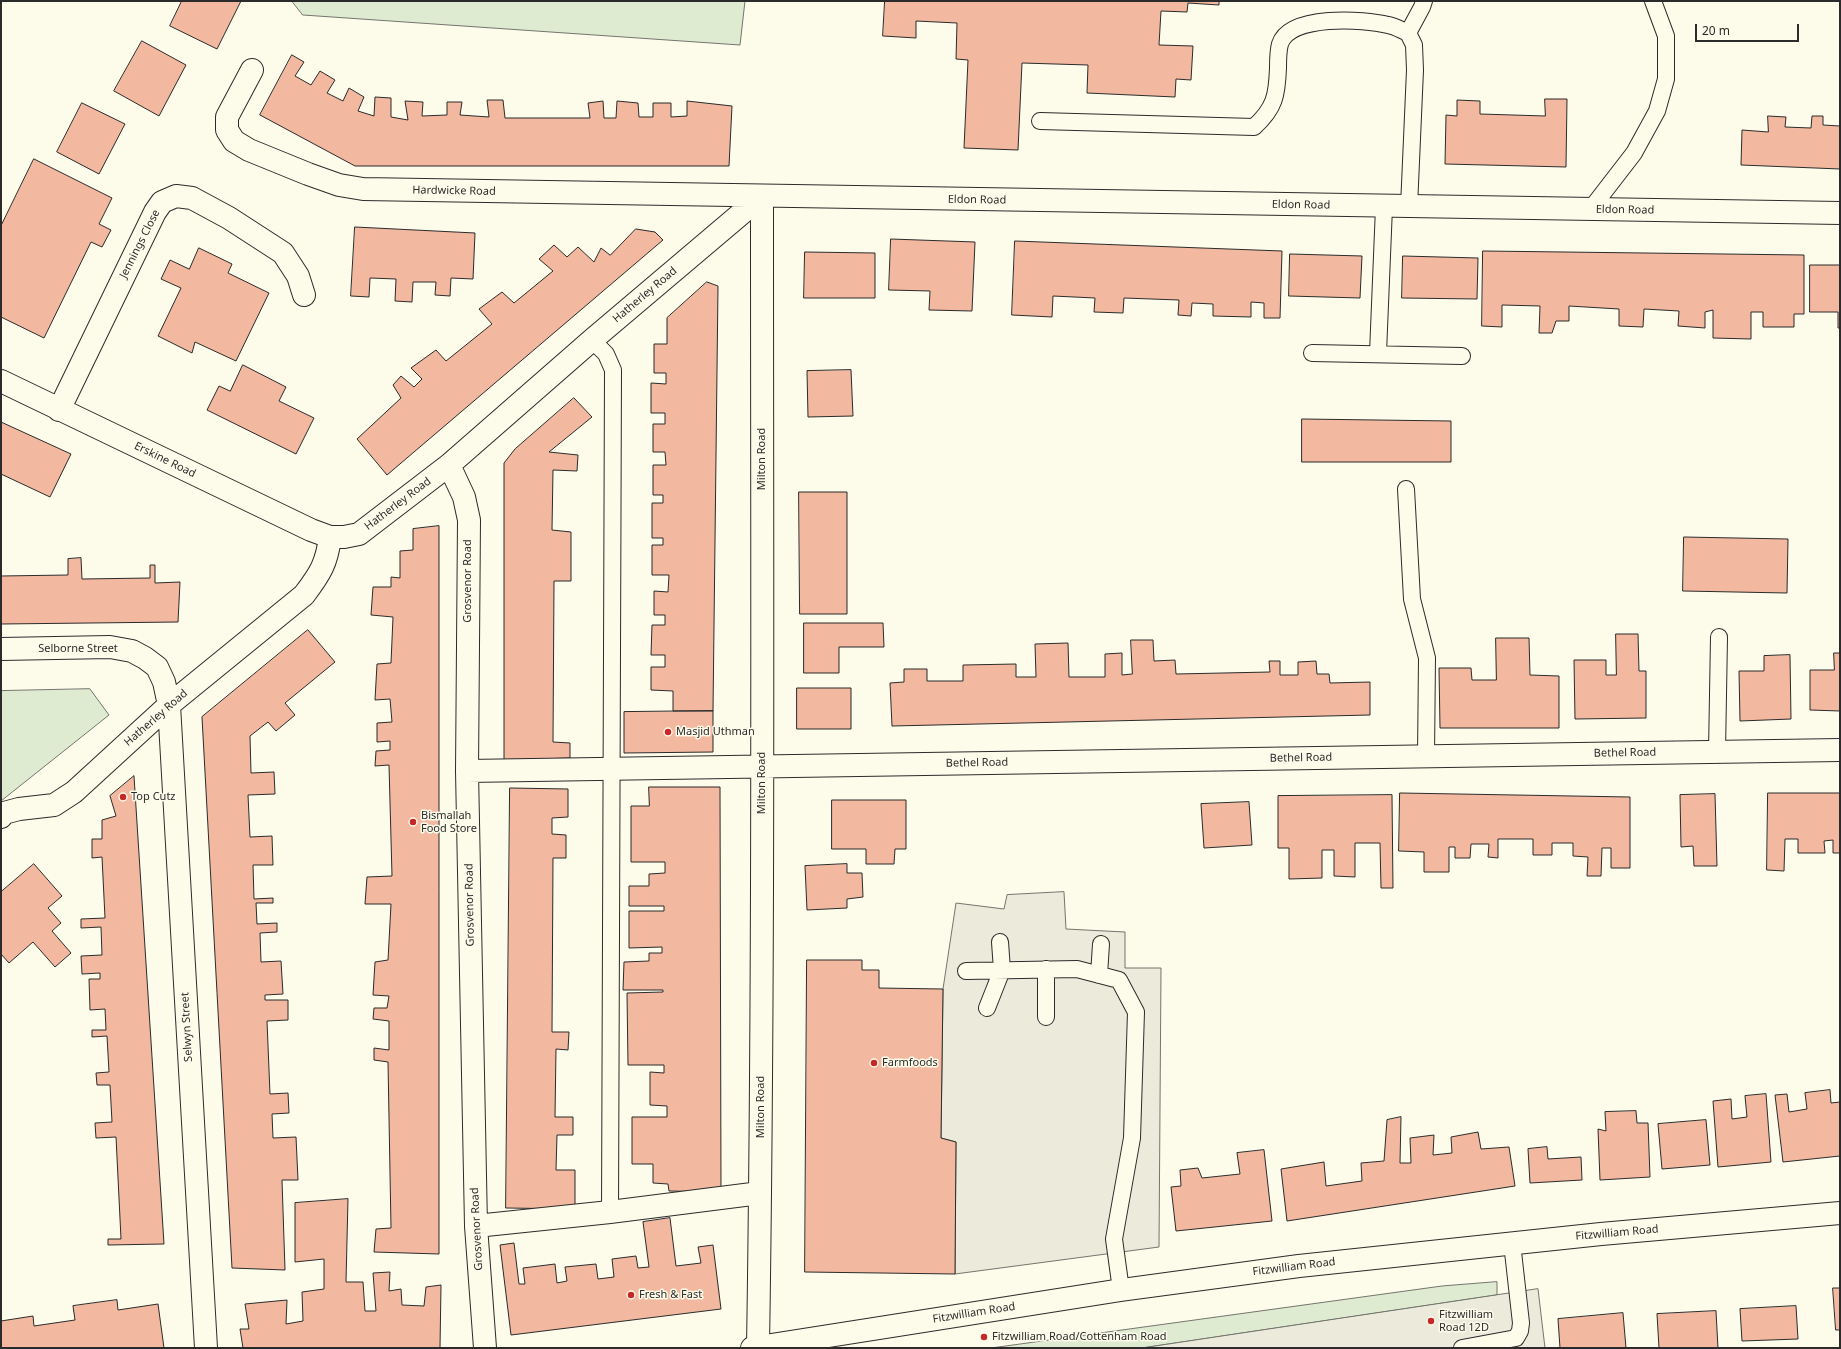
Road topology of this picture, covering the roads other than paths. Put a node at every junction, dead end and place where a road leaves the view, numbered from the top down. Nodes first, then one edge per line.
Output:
1 (1424, 1) edge
2 (1653, 1) edge
3 (1408, 33) junction
4 (252, 70) dead end
5 (1040, 121) dead end
6 (762, 196) junction
7 (1384, 207) junction
8 (1409, 207) junction
9 (1590, 210) junction
10 (1840, 213) edge
11 (304, 295) dead end
12 (592, 340) junction
13 (1312, 353) dead end
14 (1378, 353) junction
15 (1462, 356) dead end
16 (1, 381) edge
17 (60, 410) junction
18 (449, 465) junction
19 (1406, 489) dead end
20 (330, 537) junction
21 (1719, 637) dead end
22 (1, 649) edge
23 (169, 705) junction
24 (1840, 750) edge
25 (1717, 752) junction
26 (1426, 756) junction
27 (762, 767) junction
28 (612, 770) junction
29 (467, 771) junction
30 (1, 816) edge
31 (1000, 942) dead end
32 (1101, 944) dead end
33 (1046, 969) junction
34 (1002, 970) junction
35 (966, 971) dead end
36 (1099, 975) junction
37 (987, 1008) dead end
38 (1046, 1017) dead end
39 (760, 1193) junction
40 (610, 1212) junction
41 (1840, 1213) edge
42 (476, 1226) junction
43 (1512, 1243) junction
44 (1121, 1290) junction
45 (206, 1348) edge
46 (486, 1348) edge
47 (756, 1348) edge
48 (1462, 1348) edge

1 - 3 lane
2 - 9 lane
3 - 5 lane
3 - 8 lane
4 - 6 street, Hardwicke Road
6 - 7 street, Eldon Road
6 - 12 street, Hatherley Road
6 - 27 street, Milton Road
7 - 8 street, Eldon Road
7 - 14 lane
8 - 9 street, Eldon Road
9 - 10 street, Eldon Road
11 - 17 street, Jennings Close
12 - 18 street, Hatherley Road
12 - 28 lane
13 - 14 lane
14 - 15 lane
16 - 17 street, Erskine Road
17 - 20 street, Erskine Road
18 - 20 street, Hatherley Road
18 - 29 street, Grosvenor Road
19 - 26 lane
20 - 23 street, Hatherley Road
21 - 25 lane
22 - 23 street, Selborne Street
23 - 30 street, Hatherley Road
23 - 45 street, Selwyn Street
24 - 25 street, Bethel Road
25 - 26 street, Bethel Road
26 - 27 street, Bethel Road
27 - 28 street, Bethel Road
27 - 39 street, Milton Road
28 - 29 street, Bethel Road
28 - 40 lane
29 - 42 street, Grosvenor Road
31 - 34 lane
32 - 36 lane
33 - 34 lane
33 - 36 lane
33 - 38 lane
34 - 35 lane
34 - 37 lane
36 - 44 lane
39 - 40 street
39 - 47 street, Milton Road
40 - 42 street
41 - 43 street, Fitzwilliam Road
42 - 46 street, Grosvenor Road
43 - 44 street, Fitzwilliam Road
43 - 48 lane
44 - 47 street, Fitzwilliam Road

